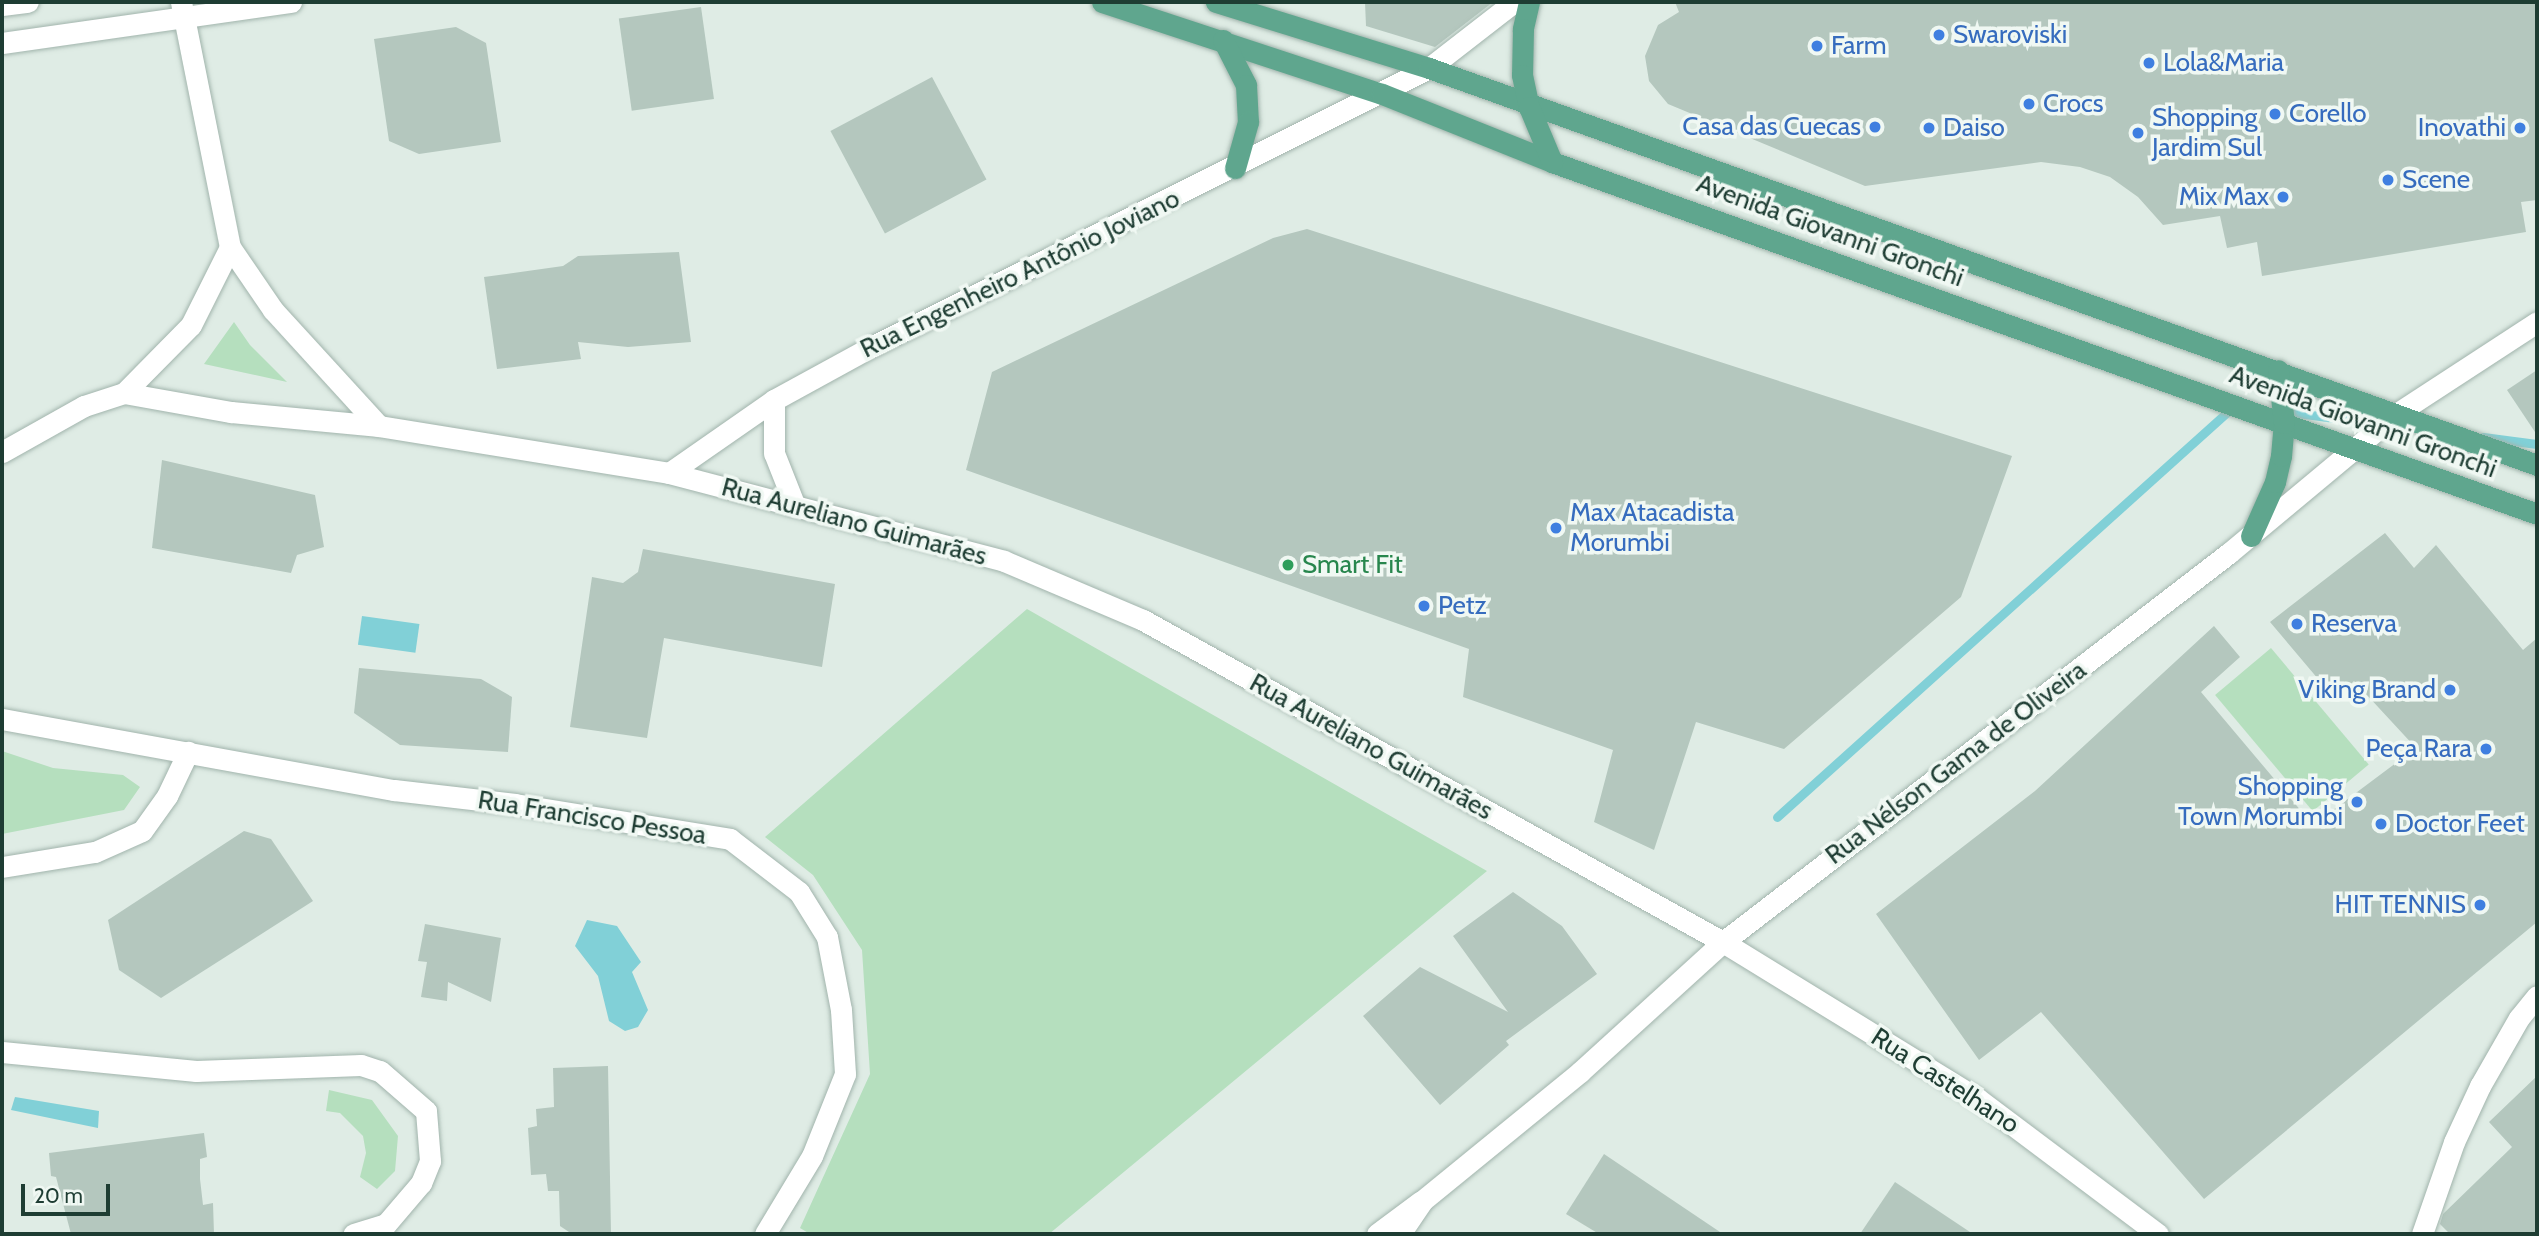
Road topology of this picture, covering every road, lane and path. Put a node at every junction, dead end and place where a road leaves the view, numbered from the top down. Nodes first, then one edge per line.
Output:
1 (28, 2) edge
2 (291, 2) edge
3 (1102, 2) edge
4 (1216, 2) edge
5 (1514, 2) edge
6 (1529, 2) edge
7 (2, 5) edge
8 (184, 10) edge
9 (1223, 40) junction
10 (2, 43) edge
11 (1429, 68) junction
12 (1382, 94) junction
13 (1529, 107) junction
14 (1552, 162) junction
15 (1235, 168) junction
16 (230, 247) junction
17 (2537, 322) edge
18 (2278, 370) junction
19 (124, 393) junction
20 (774, 400) junction
21 (2396, 414) junction
22 (2284, 423) junction
23 (379, 426) junction
24 (2350, 451) junction
25 (2, 452) edge
26 (2537, 465) edge
27 (669, 473) junction
28 (794, 506) junction
29 (2537, 514) edge
30 (2251, 536) junction
31 (2, 719) edge
32 (188, 752) junction
33 (2, 867) edge
34 (1723, 942) junction
35 (2537, 996) edge
36 (2, 1052) edge
37 (1422, 1200) junction
38 (354, 1234) edge
39 (765, 1234) edge
40 (1377, 1234) edge
41 (1400, 1234) edge
42 (2158, 1234) edge
43 (2422, 1234) edge

1 - 7 street
2 - 8 street
3 - 9 main road, Avenida Giovanni Gronchi
4 - 11 main road, Avenida Giovanni Gronchi
5 - 11 street, Rua Engenheiro Antônio Joviano
6 - 13 main road
8 - 10 street
8 - 16 street
9 - 12 main road, Avenida Giovanni Gronchi
9 - 15 main road
11 - 12 street, Rua Engenheiro Antônio Joviano
11 - 13 main road, Avenida Giovanni Gronchi
12 - 14 main road, Avenida Giovanni Gronchi
12 - 15 street, Rua Engenheiro Antônio Joviano
13 - 14 main road
13 - 18 main road, Avenida Giovanni Gronchi
14 - 22 main road, Avenida Giovanni Gronchi
15 - 20 street, Rua Engenheiro Antônio Joviano
16 - 19 street
16 - 23 street
17 - 21 street, Rua Nélson Gama de Oliveira
18 - 21 main road, Avenida Giovanni Gronchi
18 - 22 main road
19 - 23 street
19 - 25 street
20 - 27 street, Rua Engenheiro Antônio Joviano
20 - 28 street
21 - 24 street, Rua Nélson Gama de Oliveira
21 - 26 main road, Avenida Giovanni Gronchi
22 - 24 main road, Avenida Giovanni Gronchi
22 - 30 main road
23 - 27 street, Rua Aureliano Guimarães
24 - 29 main road, Avenida Giovanni Gronchi
24 - 30 street, Rua Nélson Gama de Oliveira
27 - 28 street, Rua Aureliano Guimarães
28 - 34 street, Rua Aureliano Guimarães
30 - 34 street, Rua Nélson Gama de Oliveira
31 - 32 street, Rua Francisco Pessoa
32 - 33 street
32 - 39 street, Rua Francisco Pessoa
34 - 37 street, Rua Nélson Gama de Oliveira
34 - 42 street, Rua Castelhano
35 - 43 street
36 - 38 street
37 - 40 street
37 - 41 street, Rua Nélson Gama de Oliveira

